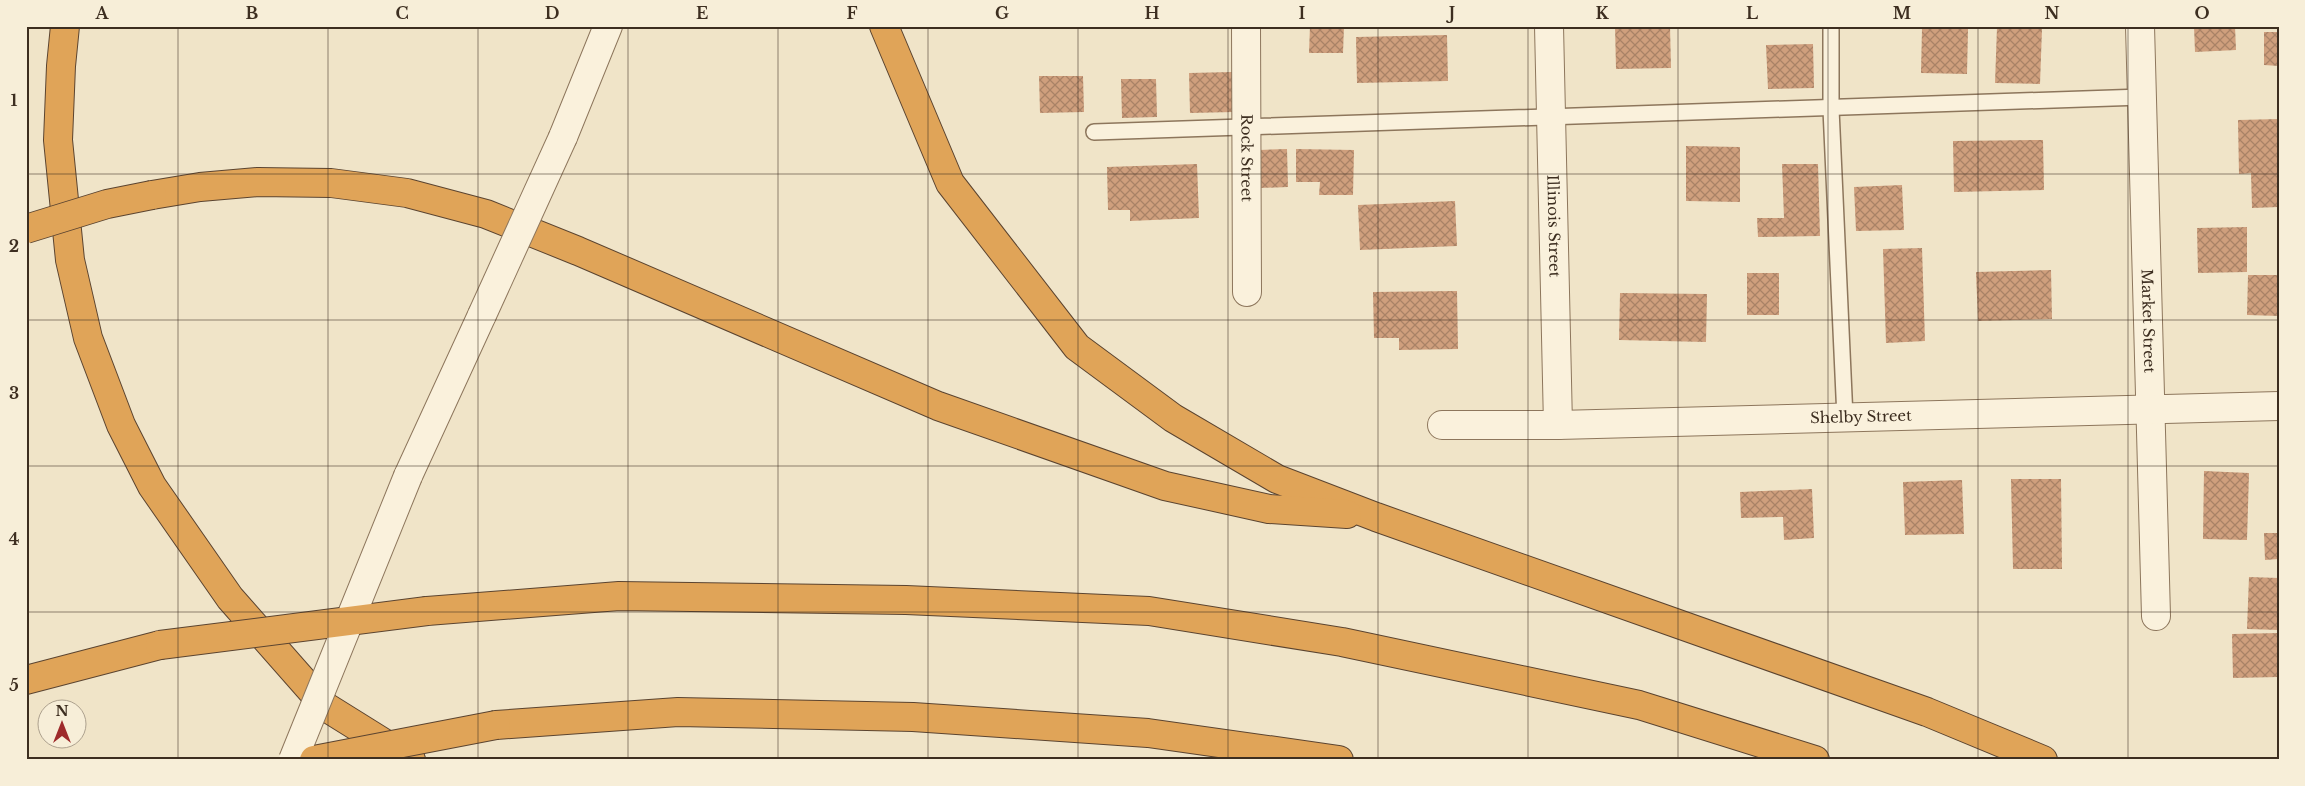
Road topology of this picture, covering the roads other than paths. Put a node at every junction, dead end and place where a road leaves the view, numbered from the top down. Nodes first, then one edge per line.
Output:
1 (65, 26) edge
2 (608, 26) edge
3 (884, 26) edge
4 (1246, 26) edge
5 (1549, 26) edge
6 (1831, 26) edge
7 (2140, 26) edge
8 (2142, 97) junction
9 (1831, 109) junction
10 (1551, 118) junction
11 (1247, 127) junction
12 (1094, 132) dead end
13 (26, 229) edge
14 (1247, 292) dead end
15 (2279, 406) edge
16 (2151, 410) junction
17 (1845, 418) junction
18 (1442, 425) dead end
19 (1558, 425) junction
20 (1376, 517) junction
21 (2156, 616) dead end
22 (26, 680) edge
23 (293, 760) edge
24 (314, 760) edge
25 (411, 760) edge
26 (1339, 760) edge
27 (1815, 760) edge
28 (2043, 760) edge

1 - 25 highway
2 - 23 street, bridge
3 - 20 highway
4 - 11 street, Rock Street
5 - 10 street, Illinois Street
6 - 9 lane
7 - 8 street, Market Street
8 - 9 lane
8 - 16 street, Market Street
9 - 10 lane
9 - 17 lane
10 - 11 lane
10 - 19 street, Illinois Street
11 - 12 lane
11 - 14 street, Rock Street
13 - 20 highway, bridge
15 - 16 street, Shelby Street
16 - 17 street, Shelby Street
16 - 21 street, Market Street
17 - 19 street, Shelby Street
18 - 19 street, Shelby Street
20 - 28 highway
22 - 27 highway, bridge
24 - 26 highway, bridge

